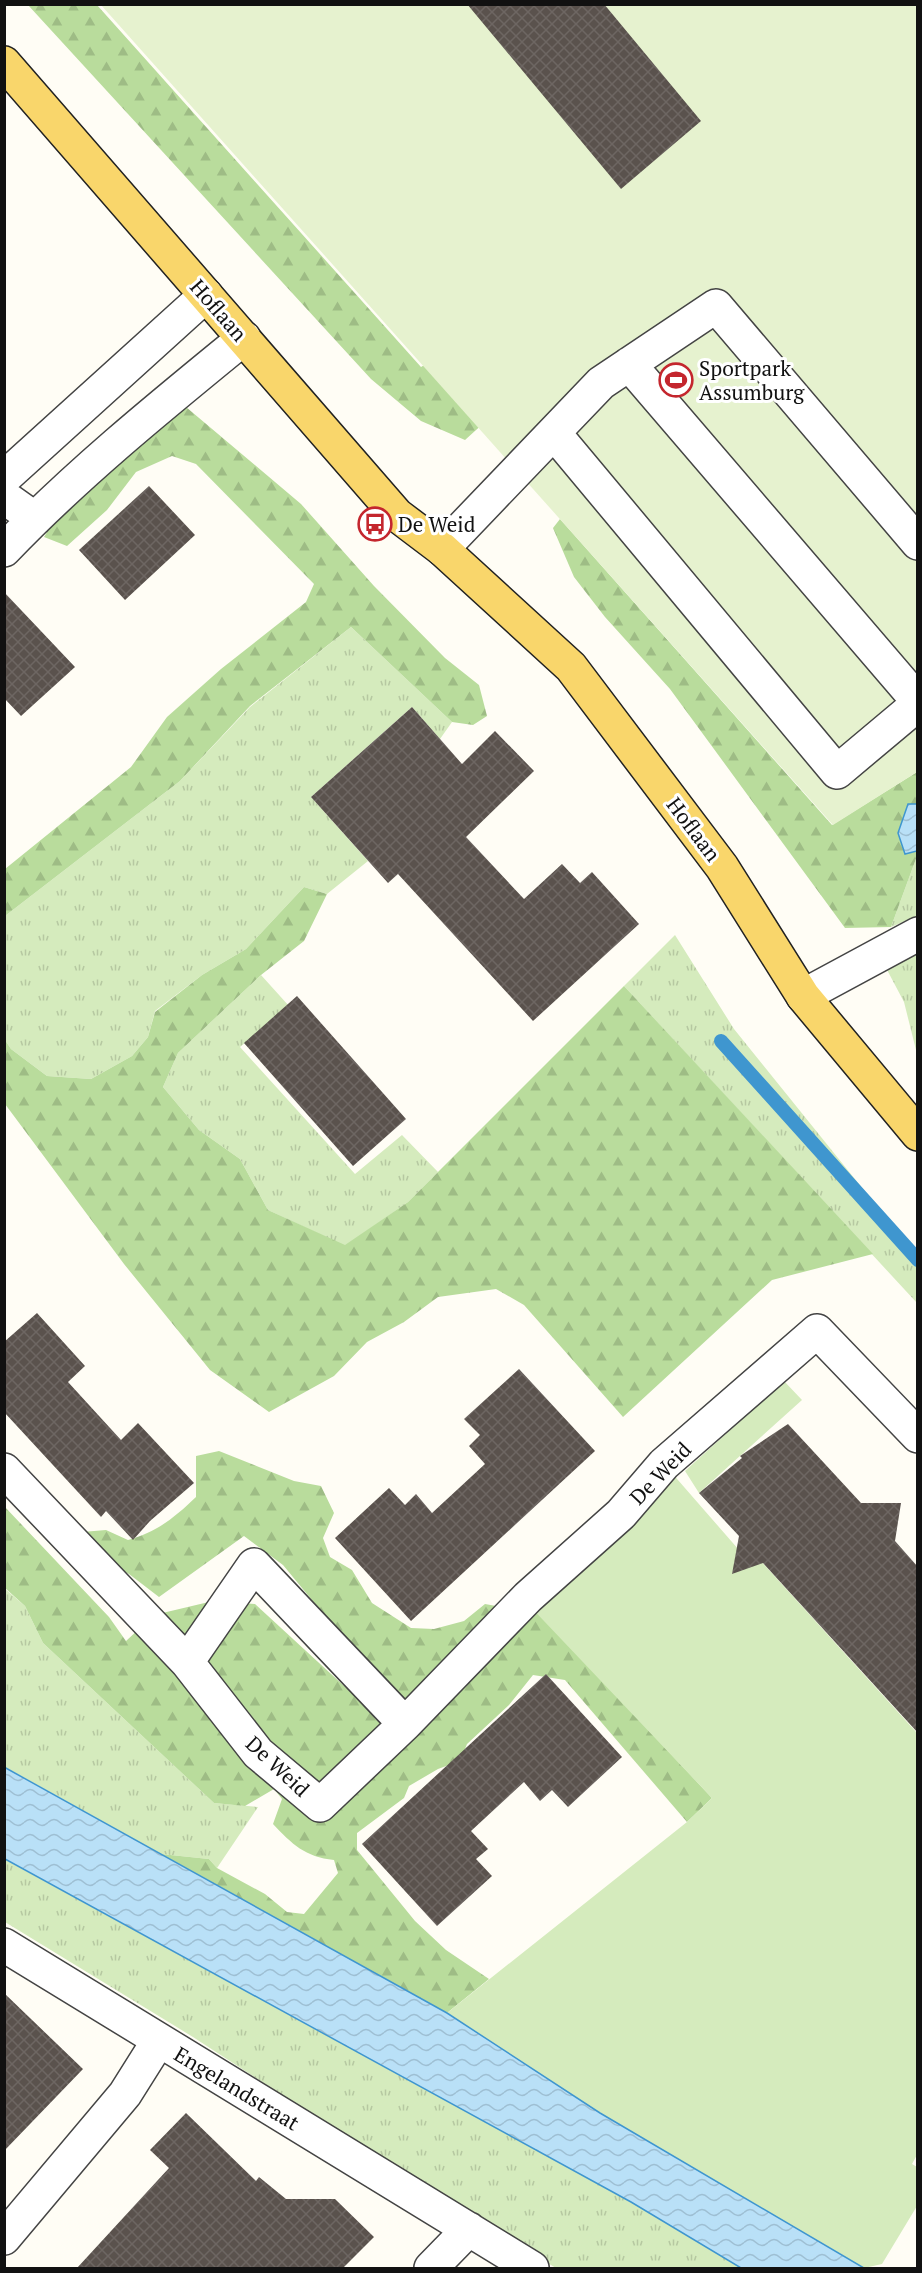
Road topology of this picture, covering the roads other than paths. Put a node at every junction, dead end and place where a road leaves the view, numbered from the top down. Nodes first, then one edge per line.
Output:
1 (4, 63) edge
2 (206, 295) junction
3 (244, 338) junction
4 (629, 364) junction
5 (554, 433) junction
6 (4, 478) edge
7 (4, 497) edge
8 (34, 519) junction
9 (918, 543) edge
10 (442, 549) junction
11 (4, 550) edge
12 (918, 703) edge
13 (918, 934) edge
14 (803, 996) junction
15 (918, 1134) edge
16 (918, 1436) edge
17 (4, 1470) edge
18 (187, 1662) junction
19 (405, 1724) junction
20 (4, 1945) edge
21 (159, 2040) junction
22 (469, 2229) junction
23 (4, 2238) edge
24 (431, 2268) edge
25 (532, 2268) edge

1 - 2 main road, Hoflaan
2 - 3 main road, Hoflaan
2 - 6 street
3 - 8 street
3 - 10 main road, Hoflaan
4 - 5 street
4 - 9 street
4 - 12 street
5 - 10 street
5 - 12 street
7 - 8 street
8 - 11 street
10 - 14 main road, Hoflaan
13 - 14 street
14 - 15 main road, Hoflaan
16 - 19 street, De Weid
17 - 18 street, De Weid
18 - 19 street, De Weid
18 - 19 street
20 - 21 street
21 - 22 street, Engelandstraat
21 - 23 street, Engelandstraat
22 - 24 street
22 - 25 street, Engelandstraat

